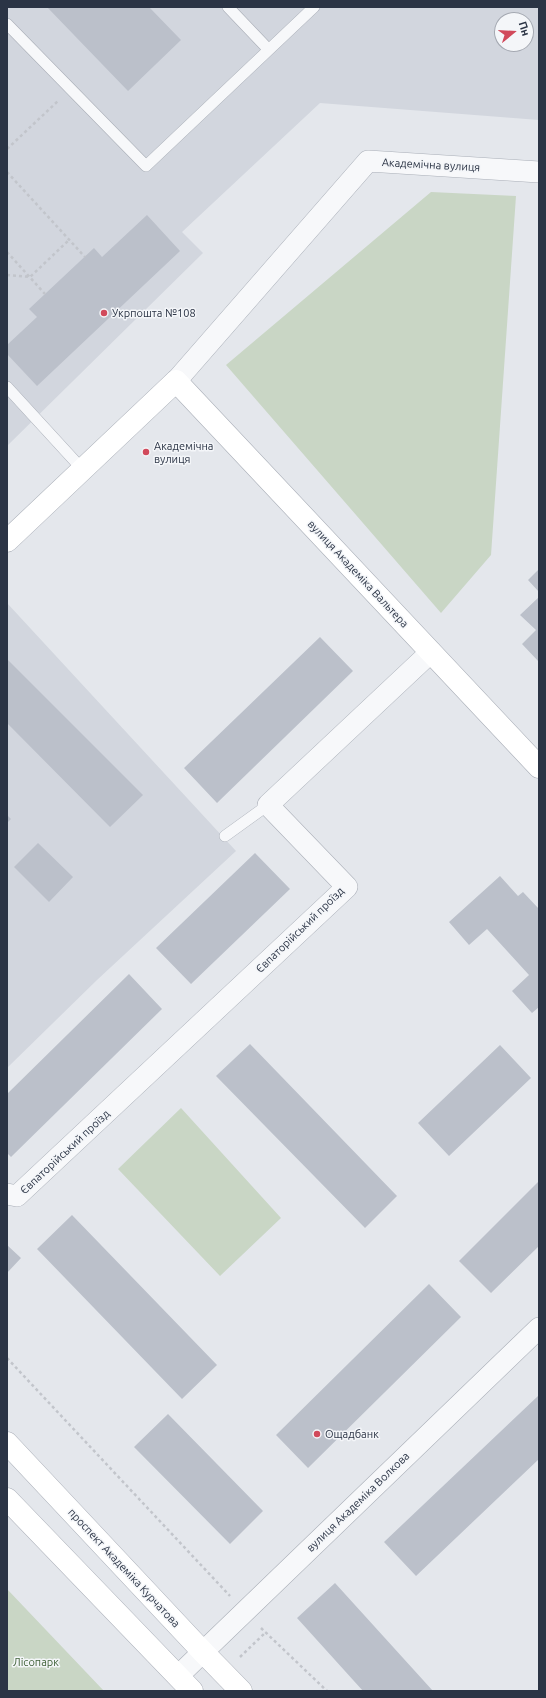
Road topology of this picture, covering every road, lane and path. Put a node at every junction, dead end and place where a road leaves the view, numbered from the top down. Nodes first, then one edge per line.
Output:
1 (228, 7) edge
2 (314, 7) edge
3 (7, 24) edge
4 (268, 49) junction
5 (71, 89) junction
6 (7, 149) edge
7 (7, 172) edge
8 (539, 172) edge
9 (69, 240) junction
10 (7, 252) edge
11 (85, 257) dead end
12 (7, 275) edge
13 (30, 277) junction
14 (45, 294) dead end
15 (176, 381) junction
16 (7, 387) edge
17 (83, 470) junction
18 (7, 541) edge
19 (432, 652) junction
20 (539, 767) edge
21 (268, 805) junction
22 (225, 836) dead end
23 (7, 1194) edge
24 (539, 1328) edge
25 (7, 1358) edge
26 (7, 1443) edge
27 (7, 1499) edge
28 (244, 1612) junction
29 (266, 1632) junction
30 (202, 1652) junction
31 (234, 1662) dead end
32 (185, 1683) edge
33 (242, 1691) edge
34 (327, 1691) edge

1 - 4 lane
2 - 4 lane
3 - 5 lane
4 - 5 lane
5 - 6 path
7 - 9 path
8 - 15 street, Академічна вулиця
9 - 11 path
9 - 13 path
10 - 13 path
12 - 13 path
13 - 14 path
15 - 17 street, Академічна вулиця
15 - 19 street, вулиця Академіка Вальтера
16 - 17 lane
17 - 18 street, Академічна вулиця
19 - 20 street, вулиця Академіка Вальтера
19 - 21 street
21 - 22 lane
21 - 23 street, Євпаторійський проїзд
24 - 28 street, вулиця Академіка Волкова
25 - 28 path
26 - 30 street, проспект Академіка Курчатова
27 - 32 street
28 - 29 path
28 - 30 street, вулиця Академіка Волкова
29 - 31 path
29 - 34 path
30 - 32 street, вулиця Академіка Волкова
30 - 33 street, проспект Академіка Курчатова

